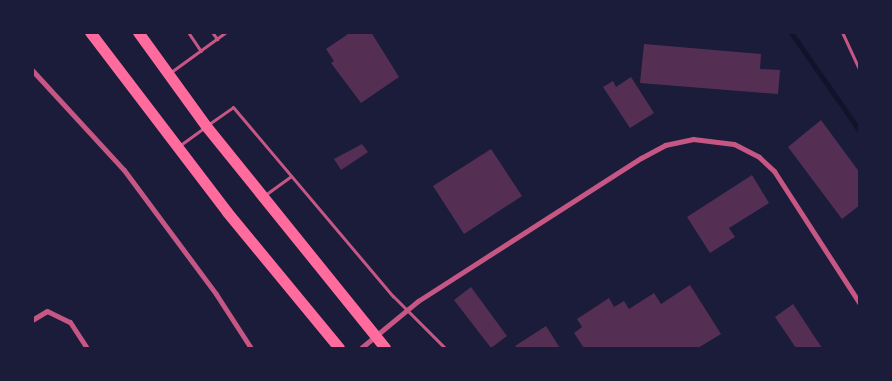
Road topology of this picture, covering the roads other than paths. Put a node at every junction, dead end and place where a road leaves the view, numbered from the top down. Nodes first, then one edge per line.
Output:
1 (90, 32) edge
2 (138, 32) edge
3 (188, 32) edge
4 (212, 32) edge
5 (226, 32) edge
6 (234, 32) edge
7 (256, 32) edge
8 (842, 32) edge
9 (217, 39) junction
10 (201, 51) junction
11 (32, 70) edge
12 (860, 71) edge
13 (168, 74) junction
14 (206, 126) junction
15 (177, 148) junction
16 (291, 176) junction
17 (262, 197) junction
18 (860, 304) edge
19 (408, 310) junction
20 (32, 320) edge
21 (376, 337) junction
22 (87, 348) edge
23 (251, 348) edge
24 (339, 348) edge
25 (361, 348) edge
26 (386, 348) edge
27 (445, 348) edge

1 - 15 highway
2 - 13 highway
3 - 10 lane
4 - 9 lane
5 - 9 lane
6 - 7 lane
8 - 12 lane
9 - 10 lane
10 - 13 lane
11 - 23 street
13 - 14 highway
14 - 15 lane
14 - 16 lane
14 - 17 highway
15 - 24 highway
16 - 17 lane
16 - 19 lane
17 - 21 highway
18 - 19 street
19 - 21 street
19 - 27 lane
20 - 22 street
21 - 25 street
21 - 26 highway

